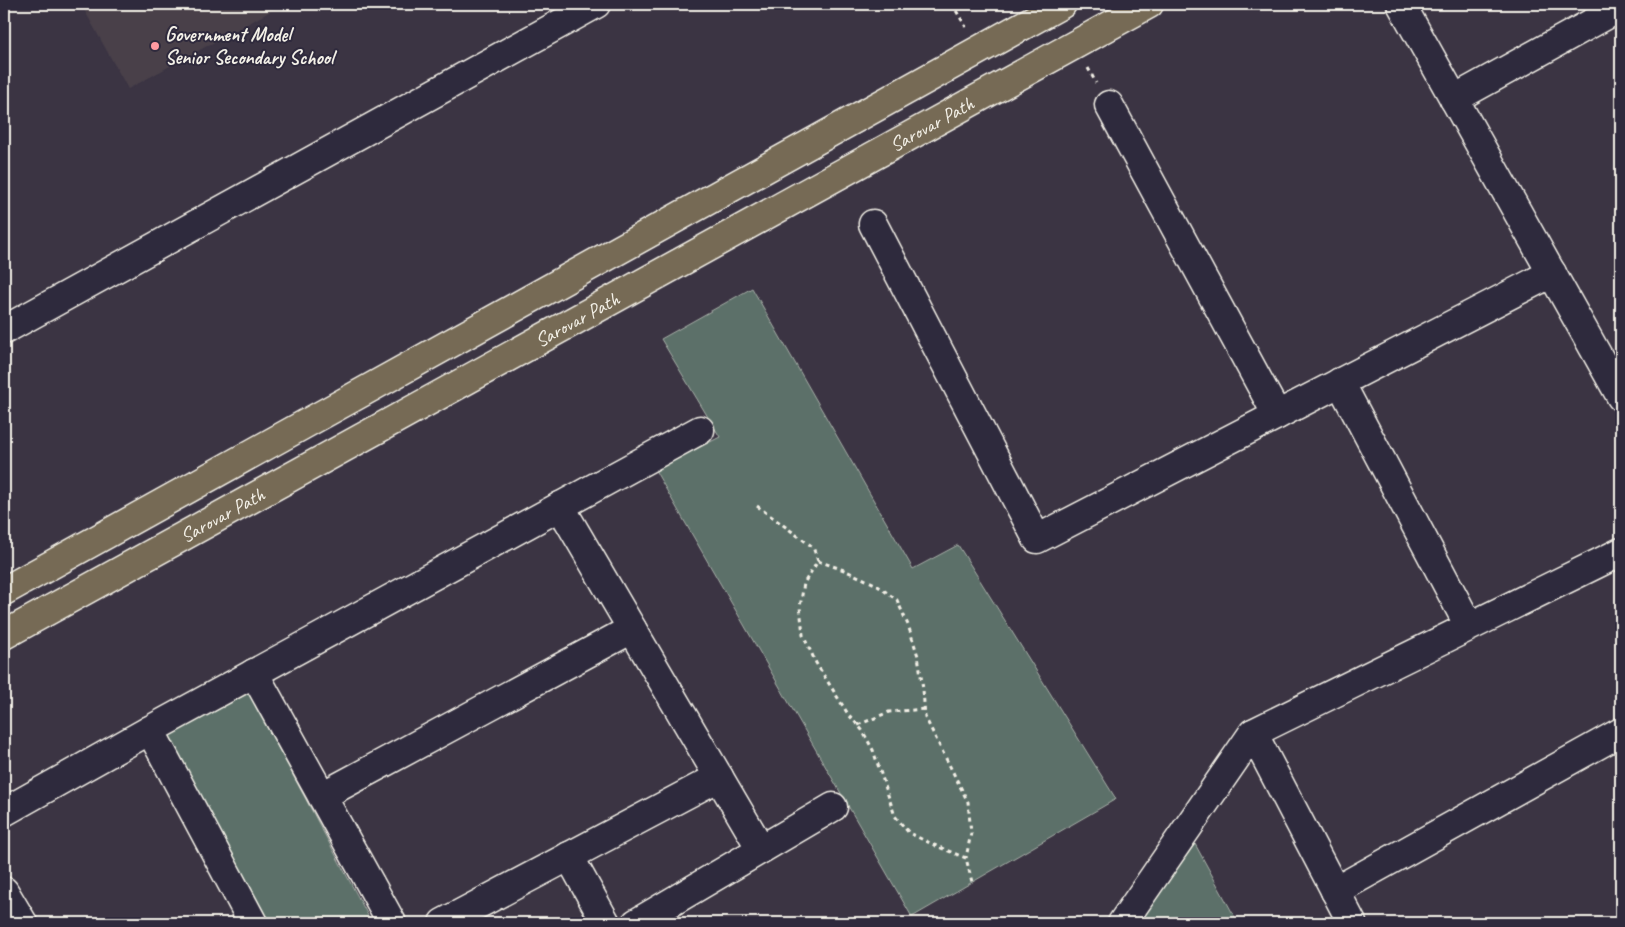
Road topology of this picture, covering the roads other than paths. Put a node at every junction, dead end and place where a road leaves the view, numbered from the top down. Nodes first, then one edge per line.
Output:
1 (596, 4) edge
2 (1062, 4) edge
3 (1149, 4) edge
4 (1401, 4) edge
5 (1621, 7) edge
6 (1454, 99) junction
7 (1109, 105) road end
8 (873, 224) dead end
9 (1552, 273) junction
10 (6, 325) edge
11 (1340, 382) junction
12 (1621, 397) edge
13 (1277, 415) junction
14 (700, 430) dead end
15 (560, 506) junction
16 (1621, 552) edge
17 (4, 590) edge
18 (1469, 626) junction
19 (632, 629) junction
20 (4, 635) edge
21 (254, 673) junction
22 (150, 730) junction
23 (1621, 732) edge
24 (1253, 733) junction
25 (719, 777) junction
26 (322, 796) junction
27 (833, 807) dead end
28 (4, 812) edge
29 (761, 849) junction
30 (569, 856) junction
31 (4, 891) edge
32 (1335, 891) junction
33 (23, 923) edge
34 (253, 923) edge
35 (392, 923) edge
36 (443, 923) edge
37 (606, 923) edge
38 (636, 923) edge
39 (1122, 923) edge
40 (1352, 923) edge

1 - 10 street
2 - 17 main road, Sarovar Path
3 - 20 main road, Sarovar Path
4 - 6 street
5 - 6 street
6 - 9 street
7 - 13 street
8 - 13 street
9 - 11 street
9 - 12 street
11 - 13 street
11 - 18 street
14 - 15 street
15 - 19 street
15 - 21 street
16 - 18 street
18 - 24 street
19 - 25 street
19 - 26 street
21 - 22 street
21 - 26 street
22 - 28 street
22 - 34 street
23 - 32 street
24 - 32 street
24 - 39 street
25 - 29 street
25 - 30 street
26 - 35 street
27 - 29 street
29 - 38 street
30 - 36 street
30 - 37 street
31 - 33 street
32 - 40 street

